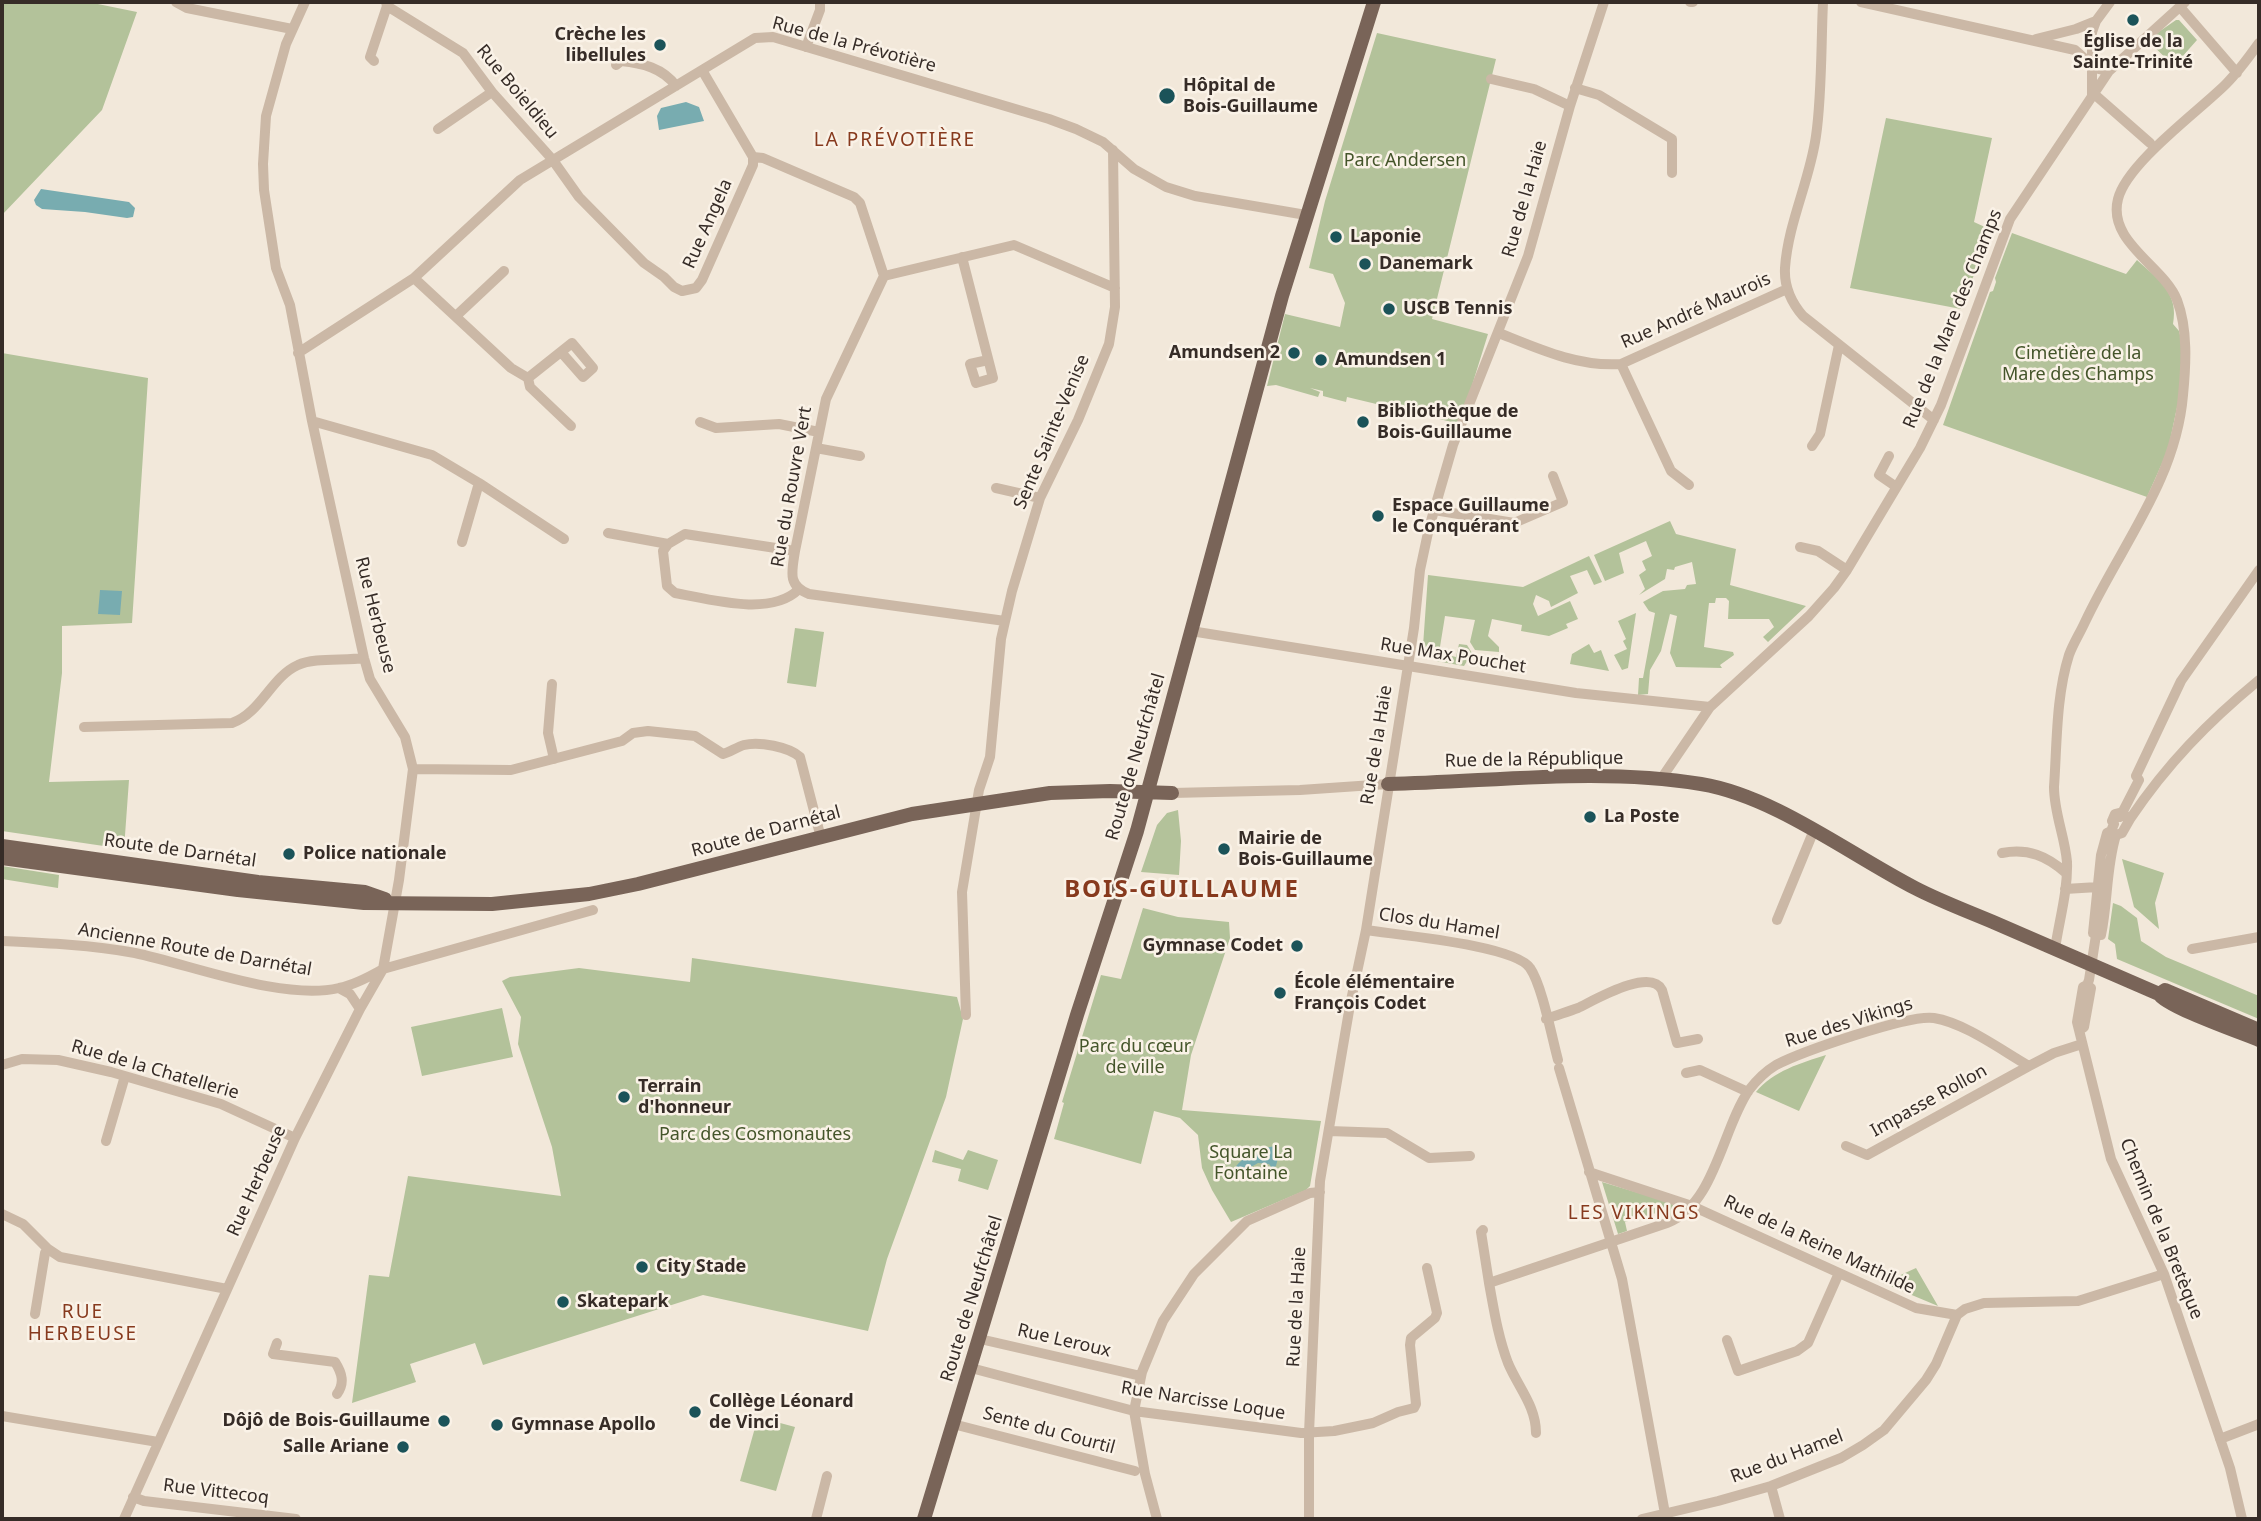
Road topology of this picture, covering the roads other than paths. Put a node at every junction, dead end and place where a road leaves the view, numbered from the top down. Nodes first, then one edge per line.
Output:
1 (176, 2) edge
2 (305, 2) edge
3 (821, 2) edge
4 (1374, 2) edge
5 (1604, 2) edge
6 (1823, 2) edge
7 (1861, 2) edge
8 (2110, 2) edge
9 (386, 4) edge
10 (2182, 4) edge
11 (2095, 21) junction
12 (292, 29) junction
13 (2033, 39) junction
14 (2259, 43) edge
15 (806, 47) junction
16 (374, 61) dead end
17 (2091, 64) junction
18 (616, 65) dead end
19 (702, 70) junction
20 (2109, 71) junction
21 (2237, 73) junction
22 (1492, 79) dead end
23 (676, 86) junction
24 (1575, 89) junction
25 (492, 92) junction
26 (2092, 94) junction
27 (1570, 106) junction
28 (438, 129) dead end
29 (2150, 143) dead end
30 (1113, 150) junction
31 (753, 157) junction
32 (552, 159) junction
33 (1672, 173) dead end
34 (1306, 215) junction
35 (962, 257) junction
36 (504, 271) dead end
37 (884, 276) junction
38 (414, 278) junction
39 (1115, 288) junction
40 (1787, 289) junction
41 (456, 316) junction
42 (1499, 333) junction
43 (1839, 345) junction
44 (561, 352) dead end
45 (298, 353) junction
46 (988, 360) dead end
47 (1621, 364) junction
48 (528, 378) junction
49 (1934, 420) junction
50 (312, 421) junction
51 (700, 422) dead end
52 (571, 426) dead end
53 (819, 432) junction
54 (1812, 446) dead end
55 (816, 448) junction
56 (860, 456) dead end
57 (1889, 456) dead end
58 (1553, 476) dead end
59 (479, 483) junction
60 (1689, 485) dead end
61 (1895, 486) junction
62 (996, 488) dead end
63 (1040, 498) junction
64 (1434, 510) junction
65 (608, 533) dead end
66 (565, 539) dead end
67 (462, 542) dead end
68 (668, 544) junction
69 (1800, 547) dead end
70 (795, 551) junction
71 (1847, 570) junction
72 (2259, 570) edge
73 (798, 590) junction
74 (1005, 621) junction
75 (1191, 631) junction
76 (364, 658) junction
77 (1408, 665) junction
78 (2259, 680) edge
79 (552, 684) dead end
80 (1710, 707) junction
81 (84, 727) dead end
82 (554, 760) junction
83 (413, 769) junction
84 (1661, 779) junction
85 (2139, 780) junction
86 (2155, 783) junction
87 (1388, 784) junction
88 (1148, 792) junction
89 (1172, 793) joint
90 (978, 804) junction
91 (2127, 816) junction
92 (2114, 830) junction
93 (1814, 831) junction
94 (821, 838) junction
95 (2, 846) edge
96 (2002, 853) dead end
97 (2, 858) edge
98 (2066, 873) junction
99 (2098, 887) junction
100 (2065, 889) junction
101 (393, 902) junction
102 (593, 910) dead end
103 (1777, 920) dead end
104 (1366, 930) junction
105 (2096, 935) junction
106 (2259, 937) edge
107 (2, 941) edge
108 (2192, 948) dead end
109 (2055, 949) junction
110 (2091, 965) junction
111 (383, 969) junction
112 (339, 988) junction
113 (2159, 994) junction
114 (360, 1009) junction
115 (966, 1015) dead end
116 (1546, 1019) junction
117 (2259, 1030) edge
118 (1698, 1039) dead end
119 (2259, 1040) edge
120 (2082, 1044) junction
121 (2, 1065) edge
122 (2029, 1066) junction
123 (1686, 1073) dead end
124 (125, 1076) junction
125 (1748, 1092) junction
126 (1329, 1131) junction
127 (295, 1138) junction
128 (106, 1141) dead end
129 (1846, 1146) dead end
130 (1470, 1156) dead end
131 (1589, 1172) junction
132 (1320, 1192) junction
133 (1692, 1206) junction
134 (2, 1214) edge
135 (1483, 1230) dead end
136 (1611, 1242) junction
137 (48, 1249) junction
138 (1427, 1268) dead end
139 (1839, 1273) junction
140 (2164, 1274) junction
141 (1489, 1283) junction
142 (227, 1289) junction
143 (35, 1314) dead end
144 (1957, 1315) junction
145 (980, 1339) junction
146 (1727, 1340) dead end
147 (277, 1343) dead end
148 (971, 1367) junction
149 (1140, 1376) junction
150 (337, 1394) dead end
151 (1134, 1411) junction
152 (2, 1416) edge
153 (953, 1424) junction
154 (2259, 1424) edge
155 (1309, 1433) junction
156 (1536, 1433) dead end
157 (2220, 1439) junction
158 (158, 1442) junction
159 (1135, 1471) dead end
160 (827, 1476) dead end
161 (1771, 1486) junction
162 (134, 1497) junction
163 (1665, 1516) edge
164 (124, 1519) edge
165 (296, 1519) edge
166 (816, 1519) edge
167 (924, 1519) edge
168 (1157, 1519) edge
169 (1308, 1519) edge
170 (1642, 1519) edge
171 (1780, 1519) edge
172 (2242, 1519) edge

1 - 12 street
2 - 12 street, Rue Herbeuse
3 - 15 street
4 - 34 main road, Route de Neufchâtel
5 - 24 street, Rue de la Haie
6 - 40 street
7 - 13 street
8 - 11 street
9 - 16 street
9 - 25 street, Rue Boieldieu
10 - 20 street, Rue de la Mare des Champs
10 - 21 street
11 - 13 street
11 - 17 street
12 - 45 street, Rue Herbeuse
13 - 17 street
14 - 21 street
15 - 19 street, Rue de la Prévotière
15 - 30 street, Rue de la Prévotière
17 - 20 street
17 - 26 street
18 - 23 street
19 - 23 street, Rue de la Prévotière
19 - 31 street
20 - 26 street, Rue de la Mare des Champs
21 - 98 street
22 - 27 street
23 - 32 street, Rue de la Prévotière
24 - 27 street, Rue de la Haie
24 - 33 street
25 - 28 street
25 - 32 street, Rue Boieldieu
26 - 29 street
26 - 49 street, Rue de la Mare des Champs
27 - 42 street, Rue de la Haie
30 - 34 street, Rue de la Prévotière
30 - 39 street, Sente Sainte-Venise
31 - 32 street, Rue Angela
31 - 37 street
32 - 38 street, Rue de la Prévotière
34 - 75 main road, Route de Neufchâtel
35 - 37 street
35 - 39 street
35 - 46 street
36 - 41 street
37 - 53 street, Rue du Rouvre Vert
38 - 41 street
38 - 45 street, Rue de la Prévotière
39 - 63 street, Sente Sainte-Venise
40 - 43 street
40 - 47 street, Rue André Maurois
41 - 48 street
42 - 47 street, Rue André Maurois
42 - 64 street, Rue de la Haie
43 - 49 street
43 - 54 street
44 - 48 street
45 - 50 street, Rue Herbeuse
47 - 60 street
48 - 52 street
49 - 61 street, Rue de la Mare des Champs
50 - 59 street
50 - 76 street, Rue Herbeuse
51 - 53 street
53 - 55 street, Rue du Rouvre Vert
55 - 56 street
55 - 70 street, Rue du Rouvre Vert
57 - 61 street
58 - 64 street
59 - 66 street
59 - 67 street
61 - 71 street, Rue de la Mare des Champs
62 - 63 street
63 - 74 street, Sente Sainte-Venise
64 - 77 street, Rue de la Haie
65 - 68 street
68 - 70 street
68 - 73 street
69 - 71 street
70 - 73 street, Rue du Rouvre Vert
71 - 80 street, Rue de la Mare des Champs
72 - 85 street
73 - 74 street, Rue du Rouvre Vert
74 - 90 street, Sente Sainte-Venise
75 - 77 street, Rue Max Pouchet
75 - 88 main road, Route de Neufchâtel
76 - 81 street
76 - 83 street, Rue Herbeuse
77 - 80 street, Rue Max Pouchet
77 - 87 street, Rue de la Haie
78 - 86 street
79 - 82 street
80 - 84 street, Rue de la Mare des Champs
82 - 83 street
82 - 94 street
83 - 101 street, Rue Herbeuse
84 - 87 main road, Rue de la République
84 - 93 main road, Rue de la République
85 - 86 street
85 - 91 street
86 - 91 street
87 - 89 street, Rue de la République
87 - 104 street, Rue de la Haie
88 - 89 main road, Rue de la République
88 - 90 main road, Route de Darnétal
88 - 145 main road, Route de Neufchâtel
90 - 94 main road, Route de Darnétal
90 - 115 street, Sente Sainte-Venise
91 - 92 street
91 - 92 street
92 - 99 street
92 - 105 street
93 - 103 street
93 - 109 main road, Rue de la République
94 - 101 main road, Route de Darnétal
95 - 101 main road, Route de Darnétal
96 - 98 street
97 - 101 main road, Route de Darnétal
98 - 100 street
99 - 100 street
99 - 105 street
100 - 109 street
101 - 111 street, Rue Herbeuse
102 - 111 street
104 - 116 street, Clos du Hamel
104 - 126 street, Rue de la Haie
105 - 110 street, Chemin de la Bretèque
106 - 108 street
107 - 112 street, Ancienne Route de Darnétal
109 - 110 main road, Rue de la République
110 - 113 main road, Rue de la République
110 - 120 street, Chemin de la Bretèque
111 - 112 street, Ancienne Route de Darnétal
111 - 114 street, Rue Herbeuse
112 - 114 street
113 - 117 main road
113 - 119 main road
114 - 127 street, Rue Herbeuse
116 - 118 street
116 - 131 street, Clos du Hamel
120 - 122 street
120 - 140 street, Chemin de la Bretèque
121 - 124 street, Rue de la Chatellerie
122 - 125 street, Rue des Vikings
122 - 129 street, Impasse Rollon
123 - 125 street
124 - 127 street, Rue de la Chatellerie
124 - 128 street
125 - 133 street, Rue des Vikings
126 - 130 street
126 - 132 street, Rue de la Haie
127 - 142 street, Rue Herbeuse
131 - 133 street, Rue de la Reine Mathilde
131 - 136 street, Clos du Hamel
132 - 149 street
132 - 155 street, Rue de la Haie
133 - 136 street
133 - 139 street, Rue de la Reine Mathilde
134 - 137 street
135 - 141 street
136 - 141 street
136 - 163 street, Clos du Hamel
137 - 142 street
137 - 143 street
138 - 155 street, Rue Narcisse Loque
139 - 144 street, Rue de la Reine Mathilde
139 - 146 street
140 - 144 street
140 - 157 street, Chemin de la Bretèque
141 - 156 street
142 - 158 street, Rue Herbeuse
144 - 161 street, Rue du Hamel
145 - 148 main road, Route de Neufchâtel
145 - 149 street, Rue Leroux
147 - 150 street
148 - 151 street, Rue Narcisse Loque
148 - 153 main road, Route de Neufchâtel
149 - 151 street
151 - 155 street, Rue Narcisse Loque
151 - 168 street
152 - 158 street
153 - 159 street, Sente du Courtil
153 - 167 main road, Route de Neufchâtel
154 - 157 street
155 - 169 street, Rue de la Haie
157 - 172 street, Chemin de la Bretèque
158 - 162 street, Rue Herbeuse
160 - 166 street
161 - 163 street, Rue du Hamel
161 - 171 street
162 - 164 street, Rue Herbeuse
162 - 165 street, Rue Vittecoq
163 - 170 street, Rue du Hamel

